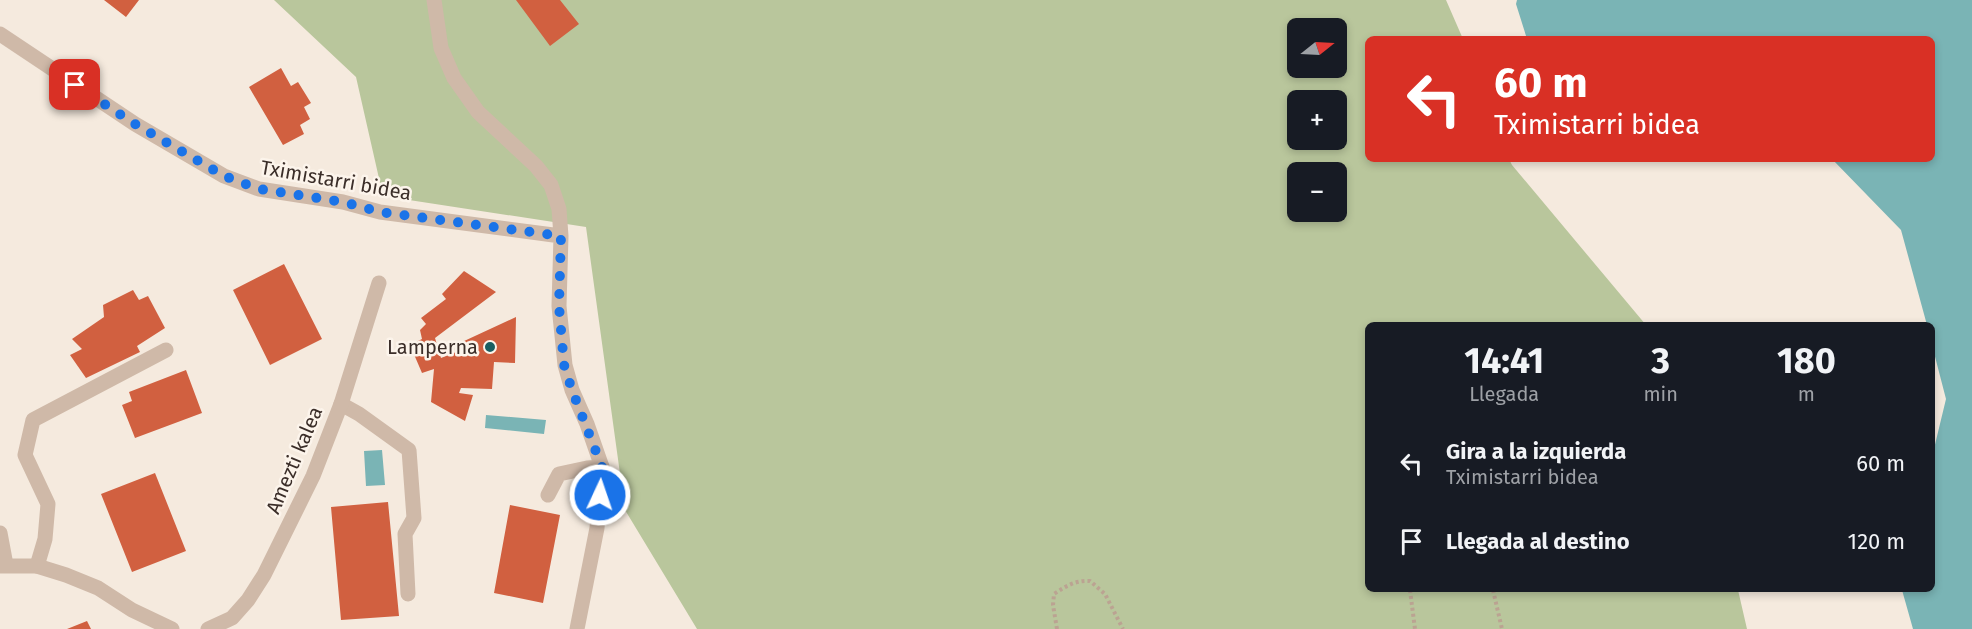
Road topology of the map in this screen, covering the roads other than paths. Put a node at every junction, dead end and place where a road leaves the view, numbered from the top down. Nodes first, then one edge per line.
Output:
1 (434, 0) edge
2 (0, 34) edge
3 (561, 236) junction
4 (379, 283) dead end
5 (166, 350) dead end
6 (341, 404) junction
7 (602, 467) junction
8 (548, 495) dead end
9 (0, 533) edge
10 (3, 566) edge
11 (37, 566) junction
12 (408, 594) dead end
13 (172, 629) edge
14 (208, 629) edge
15 (577, 629) edge

1 - 3 street
2 - 3 street, Tximistarri bidea
3 - 7 street
4 - 6 street, Amezti kalea
5 - 11 street
6 - 12 street
6 - 14 street, Amezti kalea
7 - 8 street
7 - 15 street
9 - 10 street
10 - 11 street
11 - 13 street

